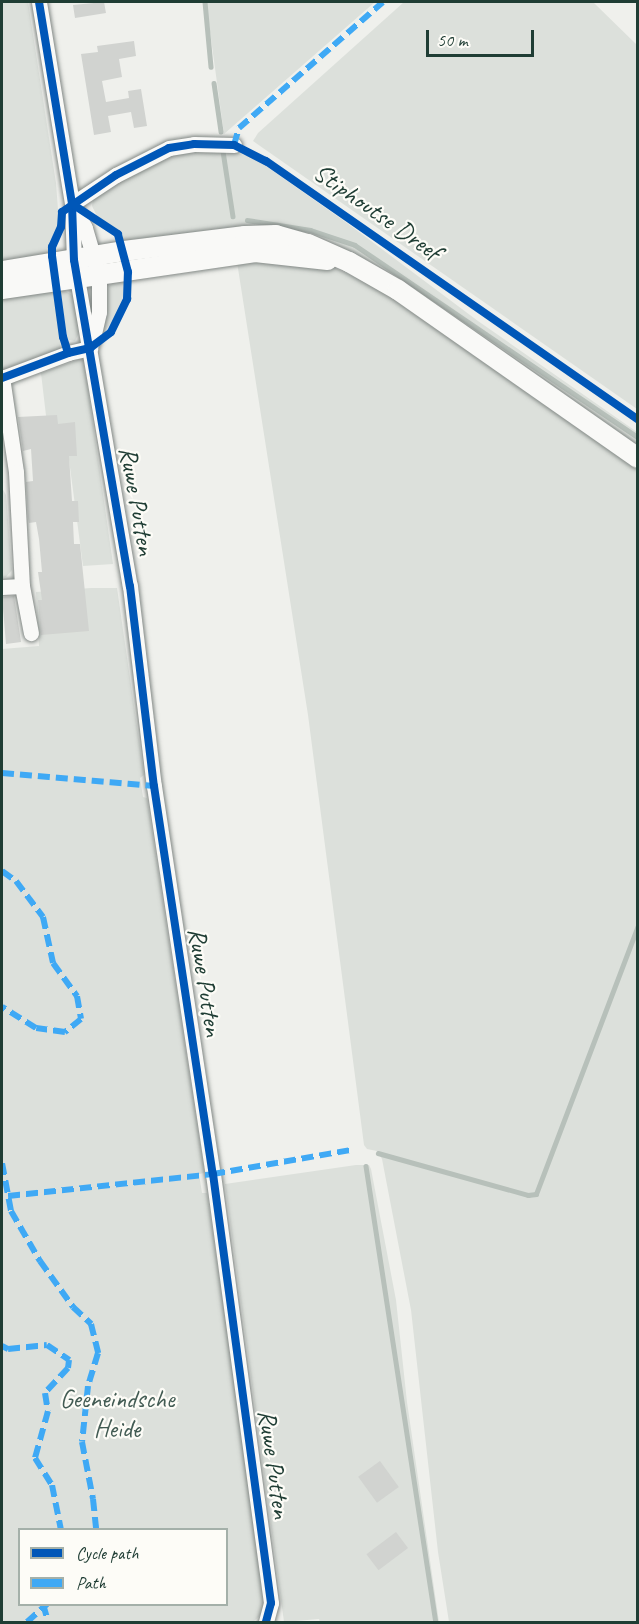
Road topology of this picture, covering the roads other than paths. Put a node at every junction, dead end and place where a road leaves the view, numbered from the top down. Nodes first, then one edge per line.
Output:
1 (39, 2) edge
2 (234, 145) dead end
3 (72, 204) junction
4 (94, 256) junction
5 (349, 262) junction
6 (77, 269) junction
7 (2, 271) edge
8 (99, 276) junction
9 (2, 289) edge
10 (90, 348) junction
11 (2, 377) edge
12 (638, 458) edge
13 (9, 474) edge
14 (22, 586) junction
15 (2, 588) edge
16 (31, 633) dead end
17 (266, 1623) edge

1 - 3 street, Ruwe Putten
2 - 3 street
3 - 4 street, Ruwe Putten
3 - 6 street, Ruwe Putten
4 - 5 main road, Stiphoutse Dreef
4 - 6 main road, Stiphoutse Dreef
4 - 8 street, Ruwe Putten
5 - 8 main road, Stiphoutse Dreef
5 - 12 main road, Stiphoutse Dreef
6 - 7 main road, Stiphoutse Dreef
6 - 8 main road, Stiphoutse Dreef
6 - 9 main road, Stiphoutse Dreef
6 - 10 street, Ruwe Putten
8 - 10 street, Ruwe Putten
10 - 11 street
10 - 17 street, Ruwe Putten
11 - 13 street
13 - 14 street
14 - 15 street
14 - 16 street

